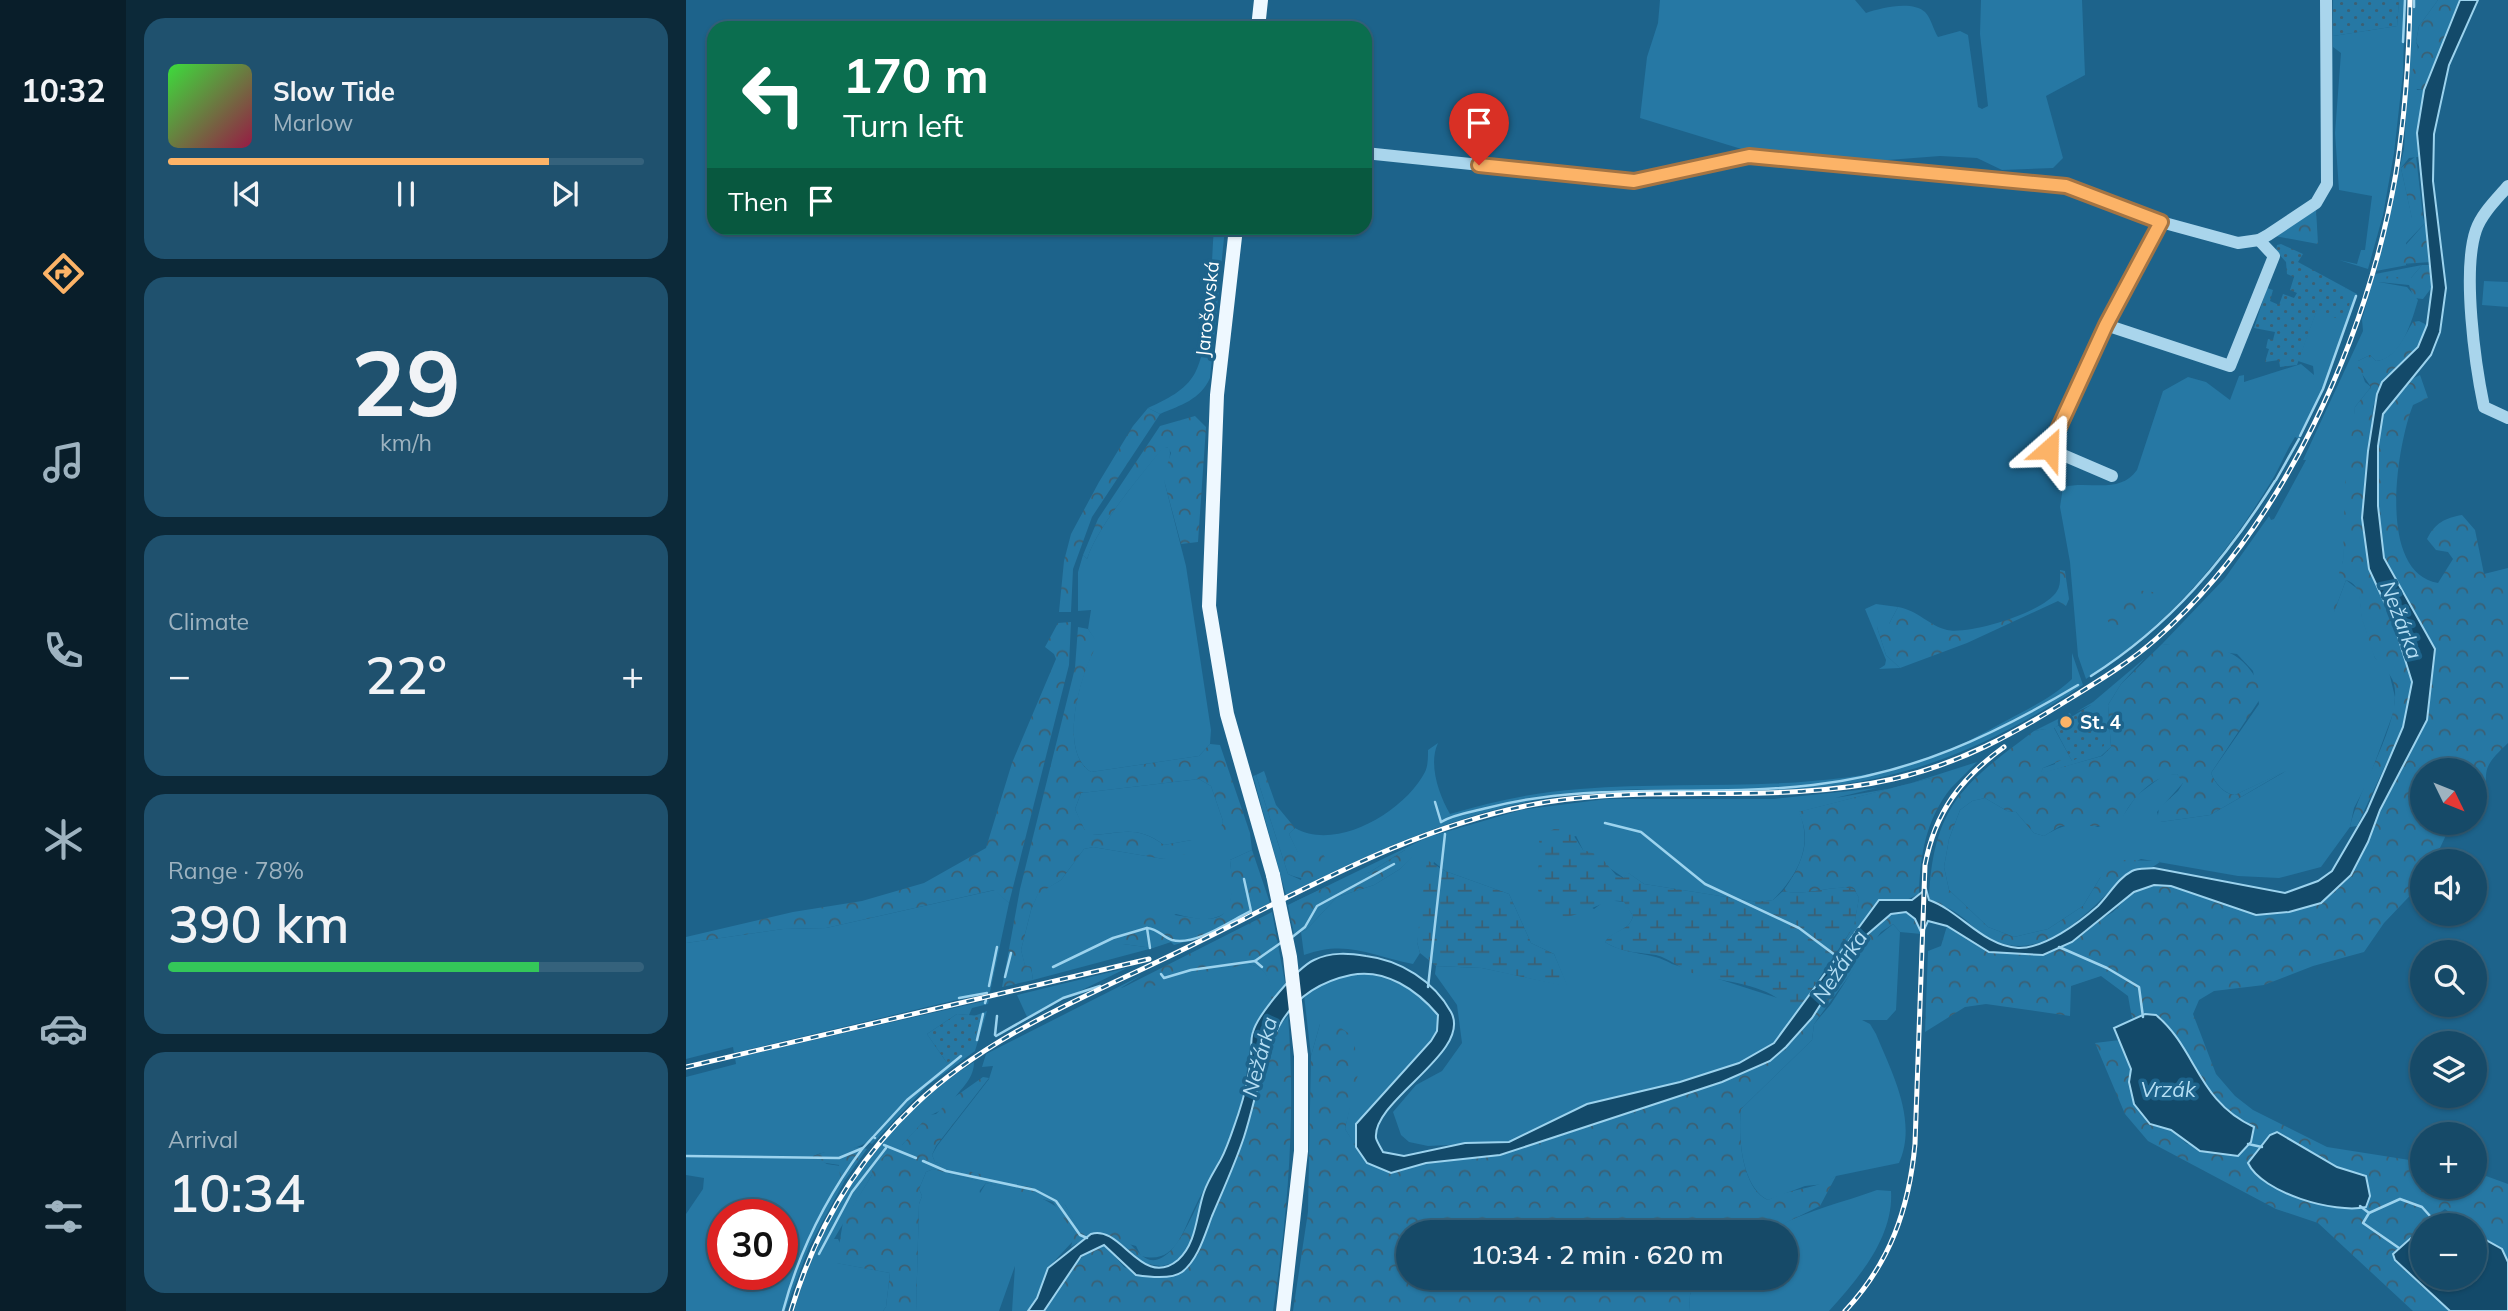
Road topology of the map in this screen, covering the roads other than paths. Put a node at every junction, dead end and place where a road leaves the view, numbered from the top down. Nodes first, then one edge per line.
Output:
1 (1261, 0) edge
2 (2326, 0) edge
3 (1259, 21) edge
4 (1372, 154) edge
5 (2508, 186) edge
6 (2161, 222) junction
7 (1235, 235) edge
8 (2259, 240) junction
9 (2106, 325) junction
10 (2508, 418) edge
11 (2112, 475) dead end
12 (1283, 1311) edge

1 - 3 main road
2 - 8 street
4 - 6 street
5 - 10 street
6 - 8 street
6 - 9 street
7 - 12 main road, Jarošovská, bridge
8 - 9 street
9 - 11 street

